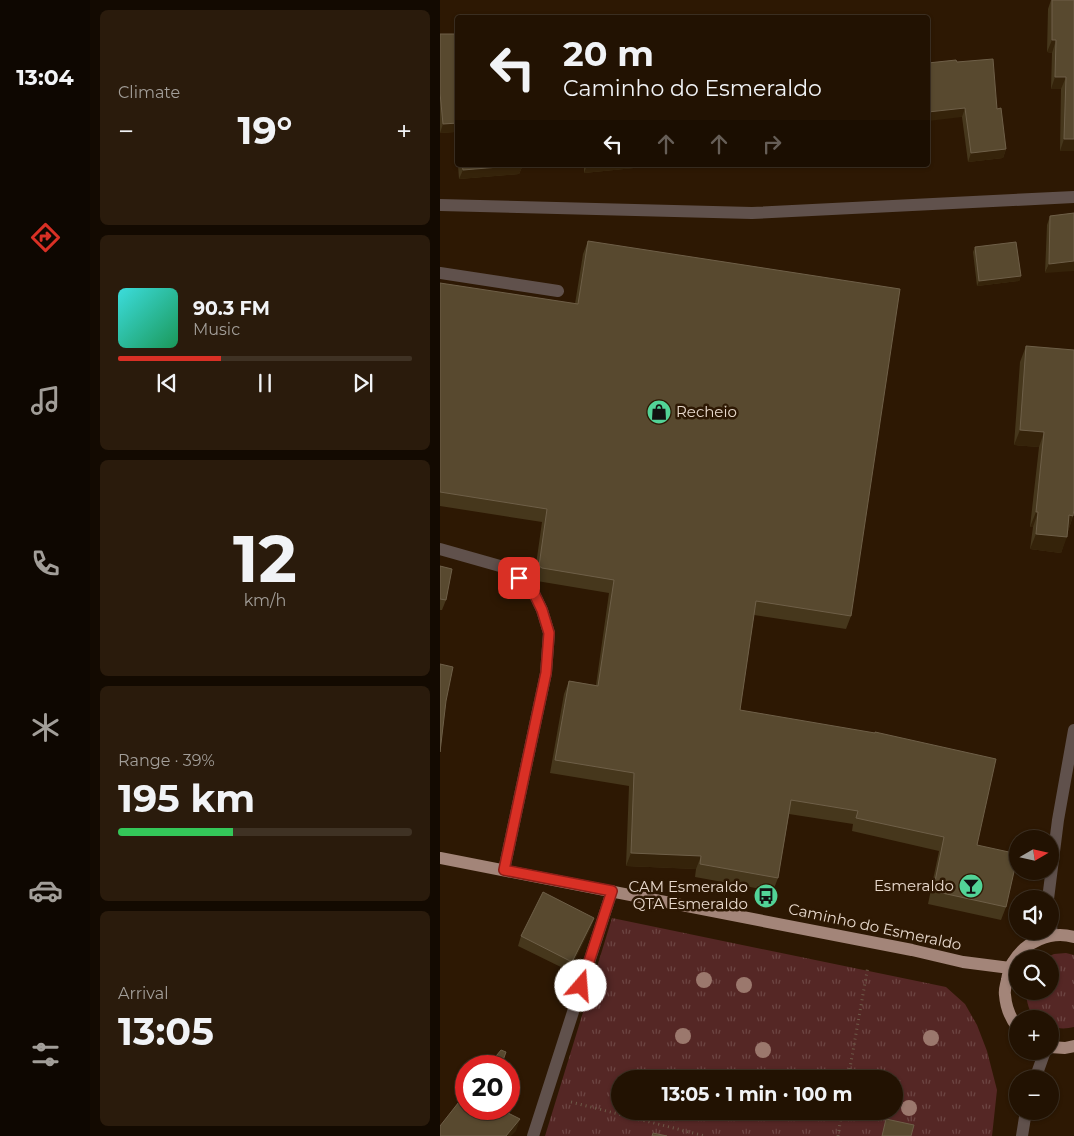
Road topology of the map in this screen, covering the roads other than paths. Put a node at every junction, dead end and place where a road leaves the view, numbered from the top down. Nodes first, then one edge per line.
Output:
1 (1074, 197) edge
2 (440, 205) edge
3 (440, 273) edge
4 (558, 291) dead end
5 (440, 549) edge
6 (1074, 730) edge
7 (440, 858) edge
8 (504, 870) junction
9 (1049, 890) edge
10 (612, 891) junction
11 (1059, 936) edge
12 (1074, 937) edge
13 (1037, 940) edge
14 (1022, 950) edge
15 (1009, 968) edge
16 (1009, 972) edge
17 (1009, 1013) edge
18 (1074, 1046) edge
19 (1059, 1047) edge
20 (1025, 1120) edge
21 (533, 1136) edge
22 (1022, 1136) edge

1 - 2 street
3 - 4 street
5 - 8 street
6 - 9 street
7 - 8 main road, Caminho do Esmeraldo
8 - 10 main road, Caminho do Esmeraldo
10 - 15 main road, Caminho do Esmeraldo
10 - 21 street
11 - 12 main road
13 - 14 main road
16 - 17 main road
18 - 19 main road
20 - 22 street

